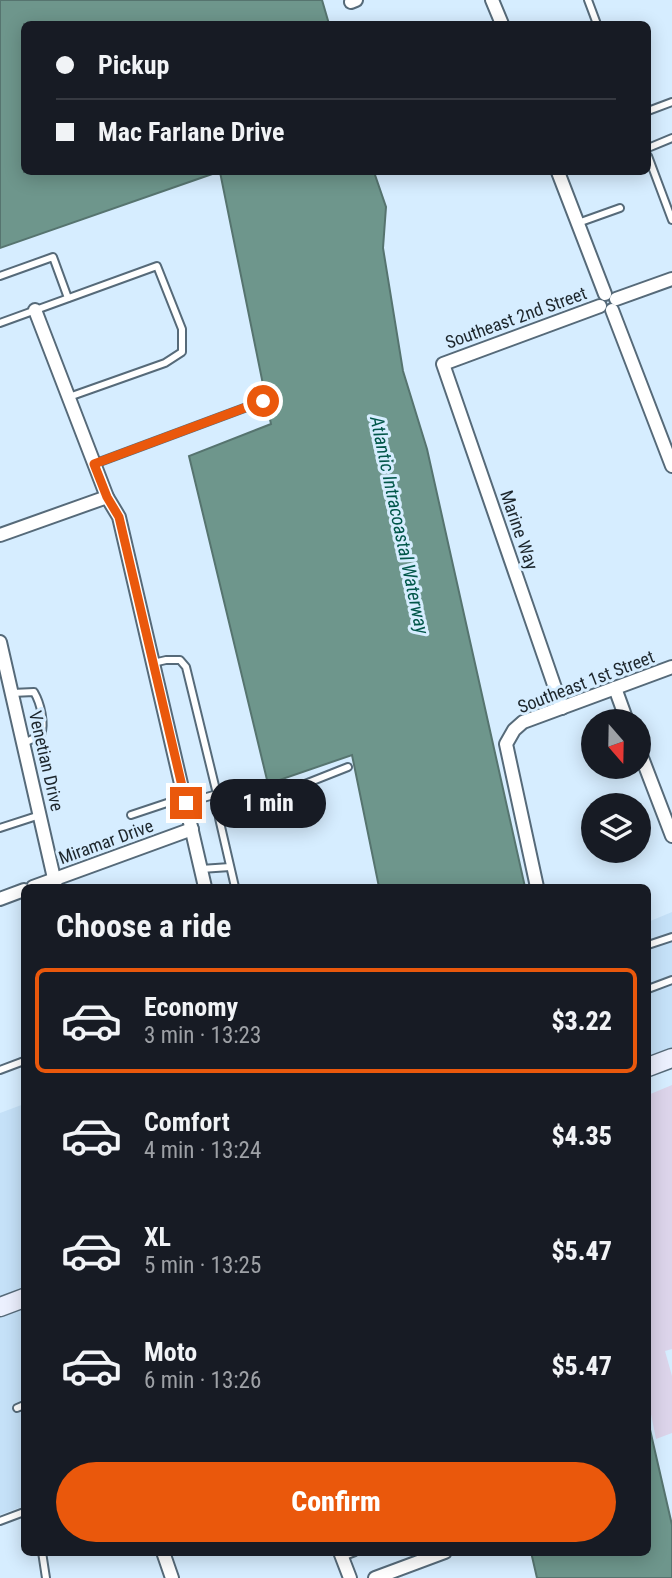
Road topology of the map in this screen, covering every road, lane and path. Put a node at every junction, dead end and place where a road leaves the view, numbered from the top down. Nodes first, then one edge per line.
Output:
1 (492, 0) edge
2 (588, 0) edge
3 (501, 21) edge
4 (596, 21) edge
5 (672, 102) edge
6 (651, 110) edge
7 (672, 138) edge
8 (651, 147) edge
9 (651, 164) edge
10 (559, 175) edge
11 (620, 208) dead end
12 (672, 218) edge
13 (578, 223) junction
14 (0, 276) edge
15 (672, 279) edge
16 (68, 298) junction
17 (608, 302) junction
18 (35, 310) junction
19 (0, 323) edge
20 (443, 364) joint
21 (69, 397) junction
22 (263, 401) dead end
23 (94, 464) junction
24 (672, 466) edge
25 (107, 497) junction
26 (0, 535) edge
27 (0, 642) edge
28 (153, 663) junction
29 (672, 667) edge
30 (615, 688) junction
31 (12, 693) junction
32 (562, 708) junction
33 (623, 709) edge
34 (24, 743) junction
35 (348, 767) dead end
36 (650, 779) edge
37 (185, 800) junction
38 (131, 815) dead end
39 (40, 816) junction
40 (0, 828) edge
41 (192, 829) junction
42 (672, 836) edge
43 (230, 867) junction
44 (201, 869) junction
45 (55, 883) edge
46 (204, 884) edge
47 (234, 884) edge
48 (536, 884) edge
49 (21, 891) edge
50 (0, 900) edge
51 (672, 937) edge
52 (651, 944) edge
53 (672, 980) edge
54 (651, 988) edge
55 (672, 1058) edge
56 (21, 1062) edge
57 (651, 1066) edge
58 (0, 1070) edge
59 (21, 1299) edge
60 (0, 1307) edge
61 (21, 1513) edge
62 (0, 1521) edge
63 (43, 1556) edge
64 (164, 1556) edge
65 (341, 1556) edge
66 (432, 1556) edge
67 (400, 1574) edge
68 (46, 1578) edge
69 (172, 1578) edge
70 (350, 1578) edge
71 (375, 1578) edge

1 - 3 street
2 - 4 lane
5 - 6 lane
7 - 8 lane
9 - 12 lane
10 - 13 street
11 - 13 lane
13 - 17 street
14 - 16 lane
15 - 17 street, Southeast 2nd Street
16 - 18 lane
16 - 21 lane
17 - 20 street, Southeast 2nd Street
17 - 24 street
18 - 19 lane
18 - 21 street
20 - 32 street, Marine Way
21 - 23 street
22 - 23 lane
23 - 25 street
25 - 26 street
25 - 28 street
27 - 31 street, Venetian Drive
28 - 37 street
28 - 37 lane
29 - 30 street, Southeast 1st Street
30 - 32 street, Southeast 1st Street
30 - 33 street
31 - 34 street, Venetian Drive
31 - 34 lane
32 - 48 street, Southeast 1st Street
34 - 39 street, Venetian Drive
35 - 43 lane
36 - 42 street
37 - 38 lane
37 - 41 street
39 - 40 lane
39 - 45 street, Venetian Drive
41 - 44 street
41 - 45 street, Miramar Drive
43 - 44 lane
43 - 47 lane
44 - 46 street
49 - 50 street
51 - 52 lane
53 - 54 lane
55 - 57 main road
56 - 58 lane
59 - 60 main road
61 - 62 lane
63 - 68 lane
64 - 69 street
65 - 70 street
66 - 67 street
67 - 71 street

